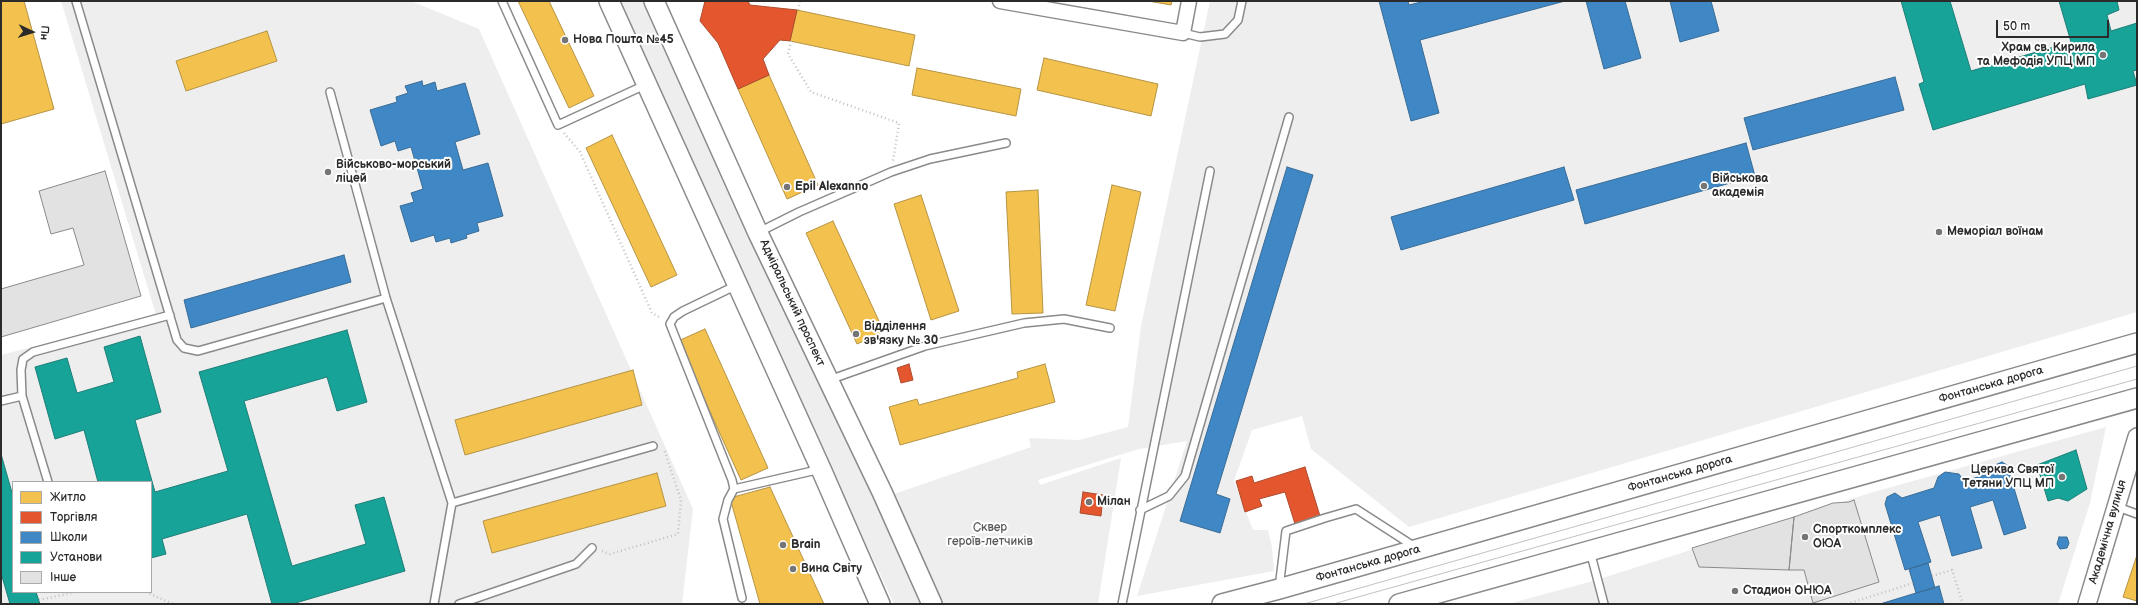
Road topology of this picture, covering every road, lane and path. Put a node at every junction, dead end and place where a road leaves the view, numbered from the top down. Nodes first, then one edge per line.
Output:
1 (76, 1) edge
2 (502, 1) edge
3 (609, 1) edge
4 (654, 1) edge
5 (800, 1) edge
6 (1000, 1) edge
7 (1189, 1) edge
8 (1242, 1) edge
9 (798, 10) dead end
10 (1183, 33) junction
11 (791, 41) dead end
12 (647, 84) junction
13 (330, 92) dead end
14 (1289, 118) dead end
15 (558, 125) junction
16 (1006, 143) dead end
17 (1210, 171) dead end
18 (891, 172) junction
19 (758, 233) junction
20 (737, 285) junction
21 (386, 298) junction
22 (170, 315) junction
23 (670, 324) junction
24 (1110, 328) dead end
25 (2137, 343) edge
26 (828, 380) junction
27 (22, 396) junction
28 (2137, 398) edge
29 (1, 401) edge
30 (2137, 438) edge
31 (653, 446) joint
32 (821, 469) junction
33 (48, 481) edge
34 (734, 489) junction
35 (452, 503) junction
36 (2115, 506) junction
37 (1140, 510) junction
38 (2137, 514) edge
39 (592, 548) joint
40 (1419, 549) junction
41 (1590, 550) junction
42 (1932, 576) dead end
43 (1913, 583) dead end
44 (1279, 590) junction
45 (71, 593) edge
46 (148, 593) edge
47 (742, 598) dead end
48 (39, 600) dead end
49 (173, 604) edge
50 (434, 604) edge
51 (459, 604) edge
52 (880, 604) edge
53 (932, 604) edge
54 (1122, 604) edge
55 (1222, 604) edge
56 (1398, 604) edge
57 (1604, 604) edge
58 (1848, 604) edge
59 (1963, 604) edge
60 (2087, 604) edge

1 - 22 lane
2 - 15 lane
3 - 12 main road
4 - 19 main road, Адміральський проспект
5 - 9 path
6 - 10 street
7 - 10 street
8 - 10 lane
11 - 18 path
12 - 15 lane
12 - 20 main road
13 - 21 lane
14 - 37 lane
15 - 23 path
16 - 18 lane
17 - 37 lane
18 - 19 lane
19 - 26 main road, Адміральський проспект
20 - 23 lane
20 - 32 main road
21 - 22 lane
21 - 35 lane
22 - 27 lane
23 - 34 lane
24 - 26 lane
25 - 40 main road, Фонтанська дорога
26 - 53 main road, Адміральський проспект
27 - 29 lane
27 - 33 lane
28 - 41 main road
30 - 36 street, Академічна вулиця
31 - 35 lane
31 - 39 path
32 - 34 lane
32 - 52 main road
34 - 47 lane
35 - 50 lane
36 - 38 lane
36 - 60 street, Академічна вулиця
37 - 54 lane
39 - 51 lane
40 - 44 main road, Фонтанська дорога
40 - 44 lane
41 - 56 main road
41 - 57 lane
42 - 59 path
43 - 58 path
44 - 55 main road, Фонтанська дорога
45 - 48 path
46 - 49 path

